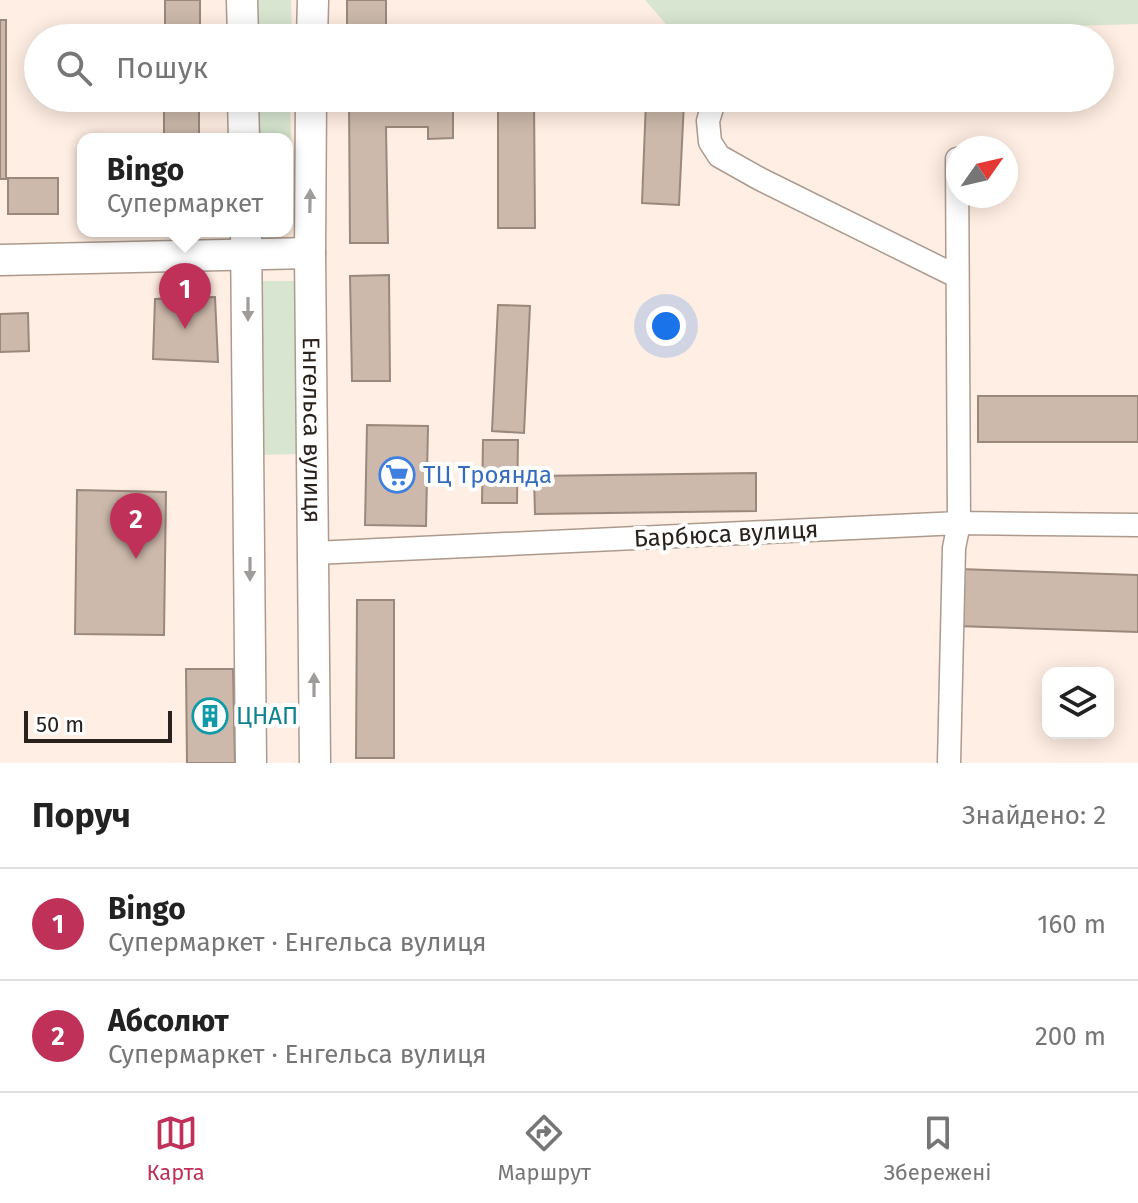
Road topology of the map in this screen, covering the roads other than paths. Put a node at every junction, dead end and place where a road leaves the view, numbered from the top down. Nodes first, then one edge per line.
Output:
1 (242, 0) edge
2 (313, 0) edge
3 (243, 24) edge
4 (312, 24) edge
5 (243, 112) edge
6 (311, 112) edge
7 (711, 112) edge
8 (244, 133) edge
9 (957, 208) edge
10 (247, 243) edge
11 (310, 253) junction
12 (0, 260) edge
13 (956, 276) junction
14 (959, 523) junction
15 (1138, 525) edge
16 (314, 553) junction
17 (251, 763) edge
18 (315, 763) edge
19 (949, 763) edge

1 - 3 street
2 - 4 street
5 - 8 street
11 -> 6 street, Енгельса вулиця
7 - 13 street
9 - 13 street
10 - 11 street
10 - 12 street
10 -> 17 street
11 - 16 street, Енгельса вулиця
13 - 14 street
14 - 15 street, Барбюса вулиця
14 - 16 street, Барбюса вулиця
14 - 19 street
18 -> 16 street, Енгельса вулиця

